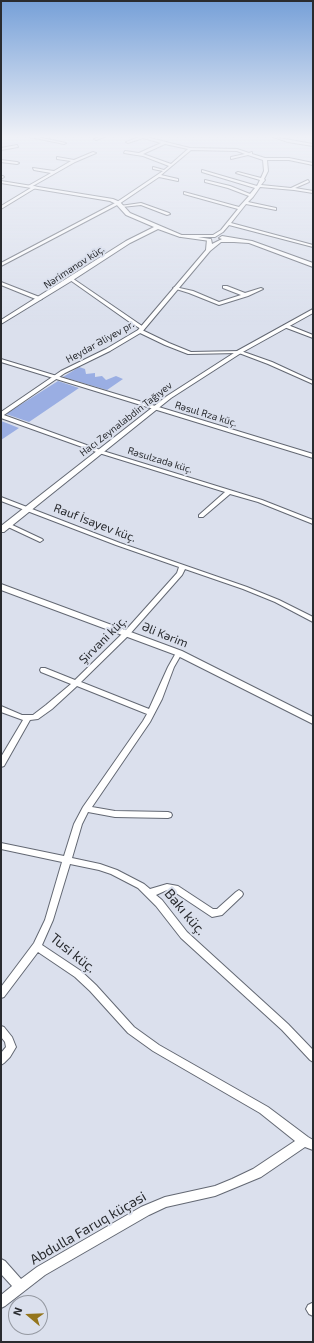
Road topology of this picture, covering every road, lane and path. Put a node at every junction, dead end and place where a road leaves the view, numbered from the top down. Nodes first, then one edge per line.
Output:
1 (15, 200) edge
2 (106, 200) edge
3 (126, 200) edge
4 (206, 200) edge
5 (249, 200) edge
6 (246, 203) junction
7 (120, 204) junction
8 (1, 208) edge
9 (241, 209) junction
10 (275, 209) dead end
11 (168, 214) dead end
12 (228, 223) junction
13 (157, 227) junction
14 (222, 231) junction
15 (182, 236) joint
16 (212, 238) junction
17 (221, 239) junction
18 (312, 245) edge
19 (208, 250) junction
20 (1, 265) edge
21 (313, 265) edge
22 (71, 279) junction
23 (1, 283) edge
24 (225, 287) dead end
25 (175, 288) junction
26 (262, 289) dead end
27 (246, 295) junction
28 (40, 299) junction
29 (313, 311) edge
30 (1, 322) edge
31 (286, 326) junction
32 (142, 329) junction
33 (313, 337) edge
34 (239, 352) junction
35 (1, 360) edge
36 (55, 377) junction
37 (313, 383) edge
38 (154, 408) junction
39 (1, 415) edge
40 (101, 452) junction
41 (313, 456) edge
42 (230, 491) junction
43 (1, 499) edge
44 (28, 509) junction
45 (201, 516) dead end
46 (313, 522) edge
47 (8, 525) junction
48 (1, 530) edge
49 (40, 540) dead end
50 (182, 566) junction
51 (1, 588) edge
52 (313, 620) edge
53 (127, 633) junction
54 (179, 652) junction
55 (42, 670) dead end
56 (76, 683) junction
57 (1, 709) edge
58 (151, 713) junction
59 (28, 718) junction
60 (313, 721) edge
61 (1, 764) edge
62 (86, 809) junction
63 (168, 815) dead end
64 (1, 846) edge
65 (68, 860) junction
66 (150, 893) junction
67 (239, 894) dead end
68 (37, 946) junction
69 (1, 994) edge
70 (1, 1030) edge
71 (313, 1057) edge
72 (1, 1060) edge
73 (309, 1143) edge
74 (1, 1265) edge
75 (20, 1287) junction
76 (1, 1302) edge

1 - 8 street
2 - 7 street
3 - 7 street
4 - 9 street
5 - 6 street
6 - 9 street
6 - 10 street
7 - 11 street
7 - 13 street
7 - 20 street
9 - 12 street
12 - 14 street
12 - 18 street
13 - 15 street
13 - 22 street, Nərimanov küç.
14 - 16 street
14 - 17 street
15 - 16 street
16 - 17 street
16 - 19 street
17 - 19 street, Heydər Əliyev pr.
17 - 21 street
19 - 25 street, Heydər Əliyev pr.
22 - 28 street, Nərimanov küç.
22 - 32 street
23 - 28 street
24 - 27 street
25 - 27 street
25 - 32 street, Heydər Əliyev pr.
26 - 27 street
28 - 30 street, Nərimanov küç.
29 - 31 street, Hacı Zeynalabdin Tağıyev
31 - 33 street
31 - 34 street, Hacı Zeynalabdin Tağıyev
32 - 34 street
32 - 36 street, Heydər Əliyev pr.
34 - 37 street
34 - 38 street, Hacı Zeynalabdin Tağıyev
35 - 36 street, Rəsul Rza küç.
36 - 38 street, Rəsul Rza küç.
36 - 39 street, Heydər Əliyev pr.
38 - 40 street, Hacı Zeynalabdin Tağıyev
38 - 41 street, Rəsul Rza küç.
39 - 40 street, Rəsulzadə küç.
40 - 42 street, Rəsulzadə küç.
40 - 44 street, Hacı Zeynalabdin Tağıyev
42 - 45 street
42 - 46 street, Rəsulzadə küç.
43 - 44 street, Rauf İsayev küç.
44 - 47 street, Hacı Zeynalabdin Tağıyev
44 - 50 street, Rauf İsayev küç.
47 - 48 street, Hacı Zeynalabdin Tağıyev
47 - 49 street
50 - 52 street, Rauf İsayev küç.
50 - 53 street, Şirvani küç.
51 - 53 street, Əli Kərim
53 - 54 street, Əli Kərim
53 - 56 street, Şirvani küç.
54 - 58 street, Tusi küç.
54 - 60 street, Əli Kərim
55 - 56 street
56 - 58 street
56 - 59 street, Şirvani küç.
57 - 59 street
58 - 62 street, Tusi küç.
59 - 61 street
62 - 63 street
62 - 65 street, Tusi küç.
64 - 65 street, Bakı küç.
65 - 66 street, Bakı küç.
65 - 68 street, Tusi küç.
66 - 67 street
66 - 71 street, Bakı küç.
68 - 69 street
68 - 73 street, Tusi küç.
70 - 72 street
73 - 75 street, Abdulla Faruq küçəsi
74 - 75 street
75 - 76 street, Abdulla Faruq küçəsi

